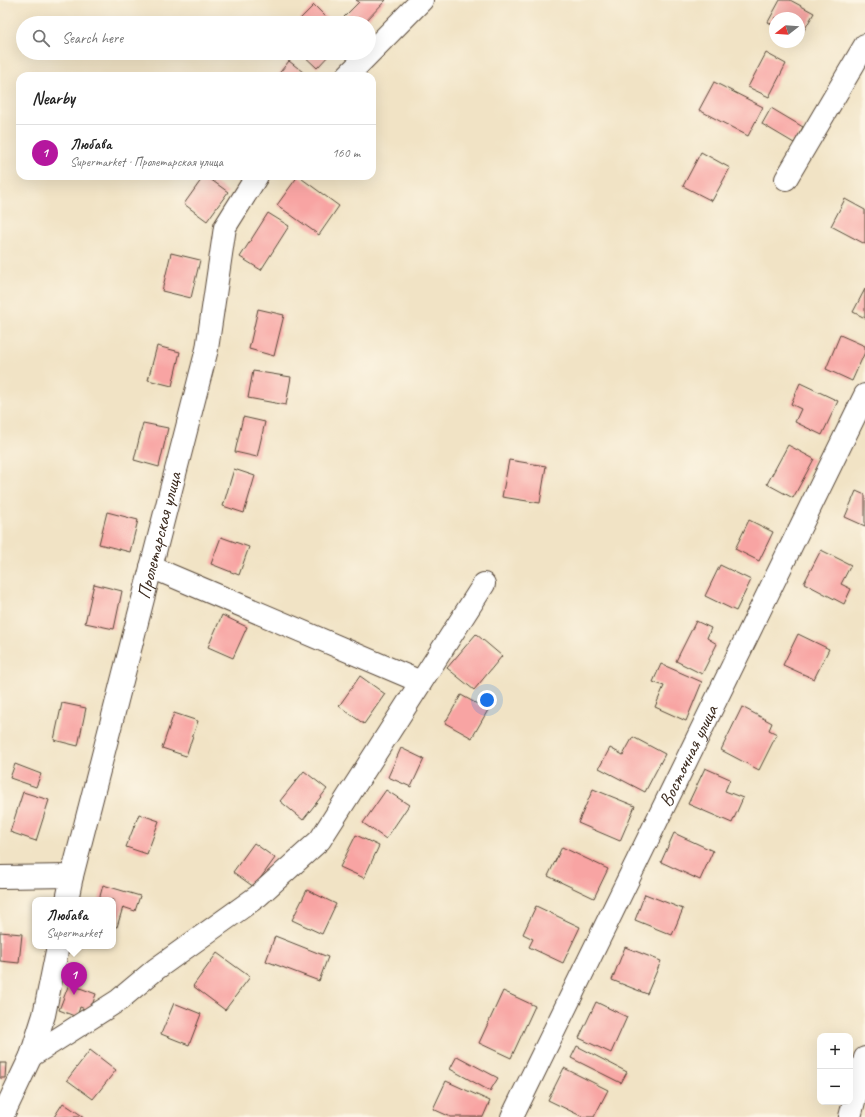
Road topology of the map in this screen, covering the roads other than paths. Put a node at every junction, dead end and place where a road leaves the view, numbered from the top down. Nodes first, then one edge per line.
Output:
1 (422, 0) edge
2 (865, 45) edge
3 (376, 47) edge
4 (363, 60) edge
5 (351, 72) edge
6 (786, 179) dead end
7 (254, 180) edge
8 (865, 394) edge
9 (151, 567) junction
10 (484, 584) dead end
11 (421, 682) junction
12 (72, 876) junction
13 (0, 877) edge
14 (68, 897) edge
15 (57, 949) edge
16 (31, 1056) junction
17 (865, 1058) edge
18 (2, 1117) edge
19 (512, 1117) edge
20 (850, 1117) edge

1 - 3 street
2 - 6 street
4 - 5 street
7 - 9 street, Пролетарская улица
8 - 19 street, Восточная улица
9 - 11 street
9 - 12 street, Пролетарская улица
10 - 11 street
11 - 16 street
12 - 13 street
12 - 14 street, Пролетарская улица
15 - 16 street
16 - 18 street
17 - 20 street

